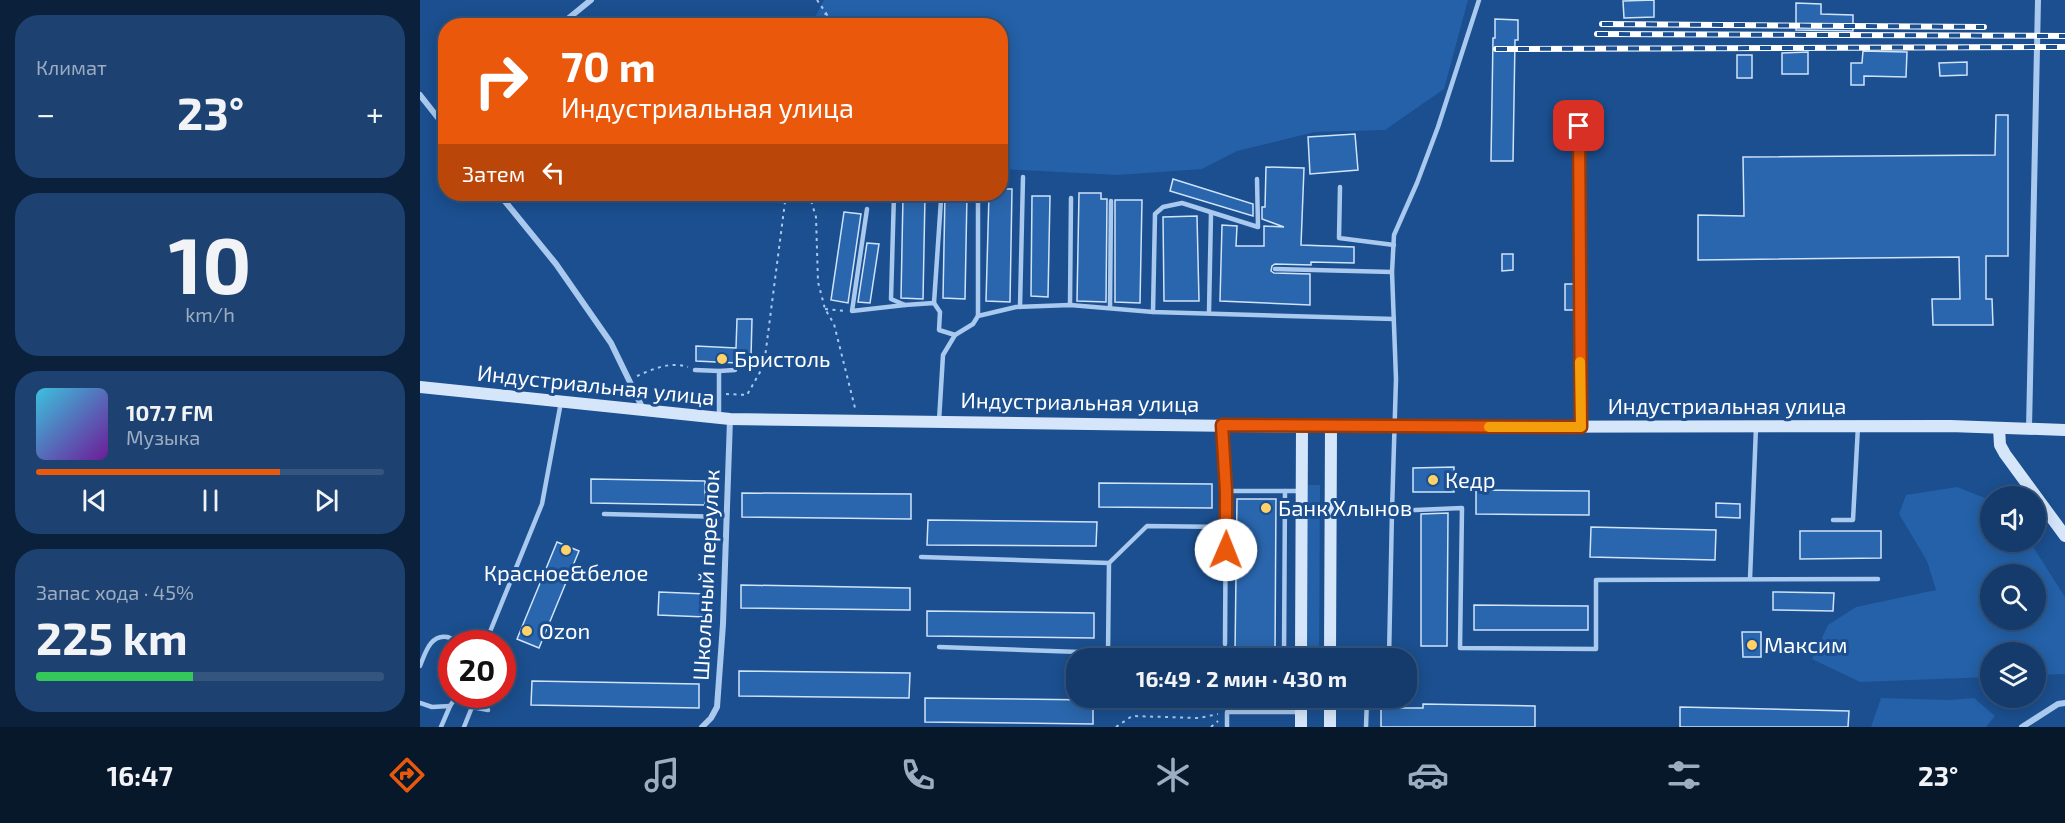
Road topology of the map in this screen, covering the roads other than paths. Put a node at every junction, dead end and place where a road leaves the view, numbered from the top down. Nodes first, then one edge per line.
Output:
1 (591, 0) edge
2 (1479, 0) edge
3 (2038, 0) edge
4 (569, 18) edge
5 (420, 95) edge
6 (1578, 105) dead end
7 (438, 118) edge
8 (1023, 177) dead end
9 (1257, 179) dead end
10 (1340, 187) dead end
11 (1071, 198) dead end
12 (505, 201) edge
13 (894, 201) edge
14 (940, 201) edge
15 (978, 201) dead end
16 (1111, 201) dead end
17 (867, 209) dead end
18 (1211, 213) junction
19 (1394, 245) junction
20 (1275, 269) dead end
21 (1392, 272) junction
22 (934, 303) junction
23 (905, 305) junction
24 (1070, 305) junction
25 (1020, 307) junction
26 (1110, 307) junction
27 (1154, 312) junction
28 (1209, 312) junction
29 (978, 316) junction
30 (1394, 319) junction
31 (955, 335) junction
32 (695, 370) road end
33 (719, 370) junction
34 (735, 370) dead end
35 (420, 387) edge
36 (561, 402) junction
37 (644, 411) junction
38 (724, 419) junction
39 (939, 422) junction
40 (1222, 425) junction
41 (1858, 426) junction
42 (1302, 427) junction
43 (1331, 427) junction
44 (1395, 427) junction
45 (1581, 427) junction
46 (1755, 427) junction
47 (1999, 428) junction
48 (2029, 429) junction
49 (2065, 430) edge
50 (1226, 491) junction
51 (1285, 491) junction
52 (1302, 491) junction
53 (1392, 511) junction
54 (604, 514) dead end
55 (727, 517) junction
56 (1833, 520) dead end
57 (1226, 527) junction
58 (2065, 536) edge
59 (921, 557) dead end
60 (1109, 563) junction
61 (1750, 579) junction
62 (1878, 579) dead end
63 (489, 630) edge
64 (438, 638) edge
65 (1225, 644) dead end
66 (939, 647) dead end
67 (1284, 648) edge
68 (1301, 648) edge
69 (1330, 648) edge
70 (1389, 648) edge
71 (420, 666) edge
72 (420, 703) edge
73 (2065, 703) edge
74 (438, 707) edge
75 (449, 708) edge
76 (1301, 708) edge
77 (1330, 708) edge
78 (1366, 708) edge
79 (488, 710) dead end
80 (1301, 712) junction
81 (441, 727) edge
82 (464, 727) edge
83 (702, 727) edge
84 (1227, 727) edge
85 (1301, 727) edge
86 (1330, 727) edge
87 (1366, 727) edge
88 (2022, 727) edge

1 - 4 street
2 - 19 lane
3 - 48 street
5 - 7 street
6 - 45 lane
8 - 25 lane
9 - 18 lane
10 - 19 lane
11 - 24 lane
12 - 37 street
13 - 23 lane
14 - 22 lane
15 - 29 lane
16 - 26 lane
17 - 23 lane
18 - 27 lane
18 - 28 lane
19 - 21 lane
20 - 21 lane
21 - 30 lane
22 - 23 lane
22 - 31 lane
24 - 25 lane
24 - 26 lane
25 - 29 lane
26 - 27 lane
27 - 28 lane
28 - 30 lane
29 - 31 lane
30 - 44 lane
31 - 39 lane
32 - 33 lane
33 - 34 lane
33 - 38 lane
35 - 36 street, Индустриальная улица
36 - 37 street, Индустриальная улица
36 - 63 lane
37 - 38 street, Индустриальная улица
38 - 39 street, Индустриальная улица
38 - 55 street, Школьный переулок
39 - 40 street, Индустриальная улица
40 - 42 street, Индустриальная улица
40 - 50 lane
41 - 46 street, Индустриальная улица
41 - 47 street, Индустриальная улица
41 - 56 lane
42 - 43 street, Индустриальная улица
42 - 52 street
43 - 44 street, Индустриальная улица
43 - 69 street
44 - 45 street, Индустриальная улица
44 - 53 lane
45 - 46 street, Индустриальная улица
46 - 61 lane
47 - 48 street, Индустриальная улица
47 - 58 street
48 - 49 street, Индустриальная улица
50 - 51 lane
50 - 57 lane
51 - 52 lane
51 - 67 lane
52 - 68 street
53 - 61 lane
53 - 70 lane
54 - 55 lane
55 - 83 street, Школьный переулок
57 - 60 lane
57 - 65 lane
59 - 60 lane
60 - 66 lane
61 - 62 lane
64 - 71 lane
72 - 74 lane
73 - 88 street
75 - 81 lane
76 - 80 street
77 - 86 street
78 - 87 lane
79 - 82 lane
80 - 84 lane
80 - 85 street

